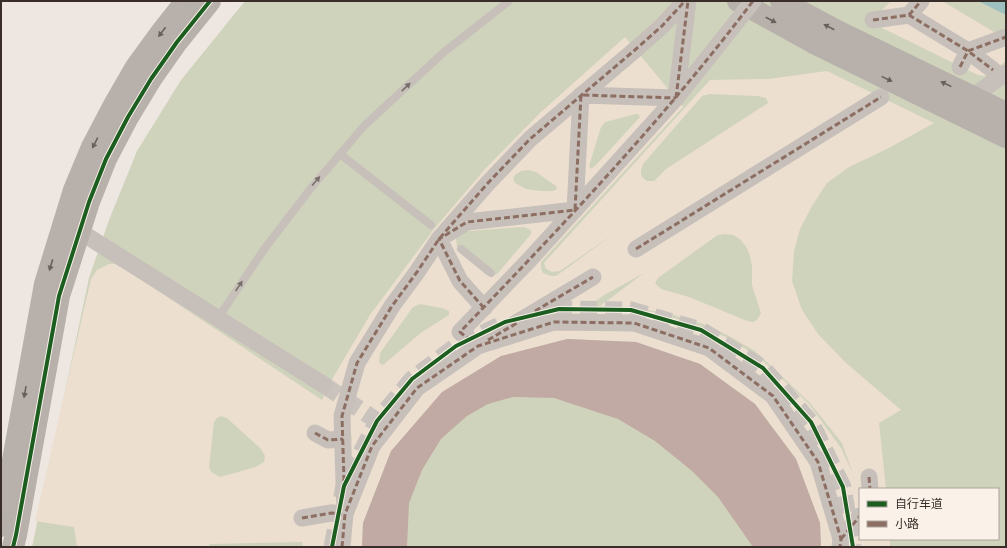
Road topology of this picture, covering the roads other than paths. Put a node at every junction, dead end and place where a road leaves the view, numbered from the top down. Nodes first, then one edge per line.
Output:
1 (186, 1) edge
2 (210, 1) edge
3 (509, 1) edge
4 (686, 1) edge
5 (738, 1) edge
6 (753, 1) edge
7 (781, 1) edge
8 (921, 1) edge
9 (909, 14) junction
10 (873, 20) dead end
11 (1005, 38) edge
12 (968, 51) junction
13 (960, 66) dead end
14 (999, 71) edge
15 (581, 95) junction
16 (881, 97) dead end
17 (972, 97) junction
18 (676, 98) junction
19 (1006, 113) edge
20 (1006, 137) edge
21 (340, 154) junction
22 (575, 210) junction
23 (79, 231) junction
24 (435, 232) junction
25 (461, 249) dead end
26 (636, 249) dead end
27 (491, 273) dead end
28 (593, 277) dead end
29 (484, 308) junction
30 (218, 318) junction
31 (478, 346) junction
32 (324, 385) tunnel mouth
33 (315, 433) dead end
34 (343, 439) junction
35 (345, 514) junction
36 (859, 517) edge
37 (302, 518) dead end
38 (1, 526) edge
39 (840, 543) edge
40 (13, 547) edge
41 (342, 547) edge

1 -> 38 street
2 - 23 street
21 -> 3 lane
4 - 15 street
4 - 18 street
5 -> 20 street
6 - 18 street, bridge
17 -> 7 street
8 - 9 street
9 - 10 street
9 - 12 street
11 - 12 street
12 - 13 street
12 - 14 street
14 - 17 street
15 - 18 street
15 - 22 street
15 - 24 street
16 - 26 street
17 - 19 street
18 - 22 street
21 - 24 lane
30 -> 21 lane
22 - 24 street
22 - 29 street
23 - 30 street
23 - 40 street
24 - 29 street
24 - 34 street
25 - 27 lane
28 - 31 street
29 - 31 street
30 - 32 street
31 - 35 street
31 - 39 street
33 - 34 street
34 - 35 street
35 - 37 street
35 - 41 street
36 - 39 street

